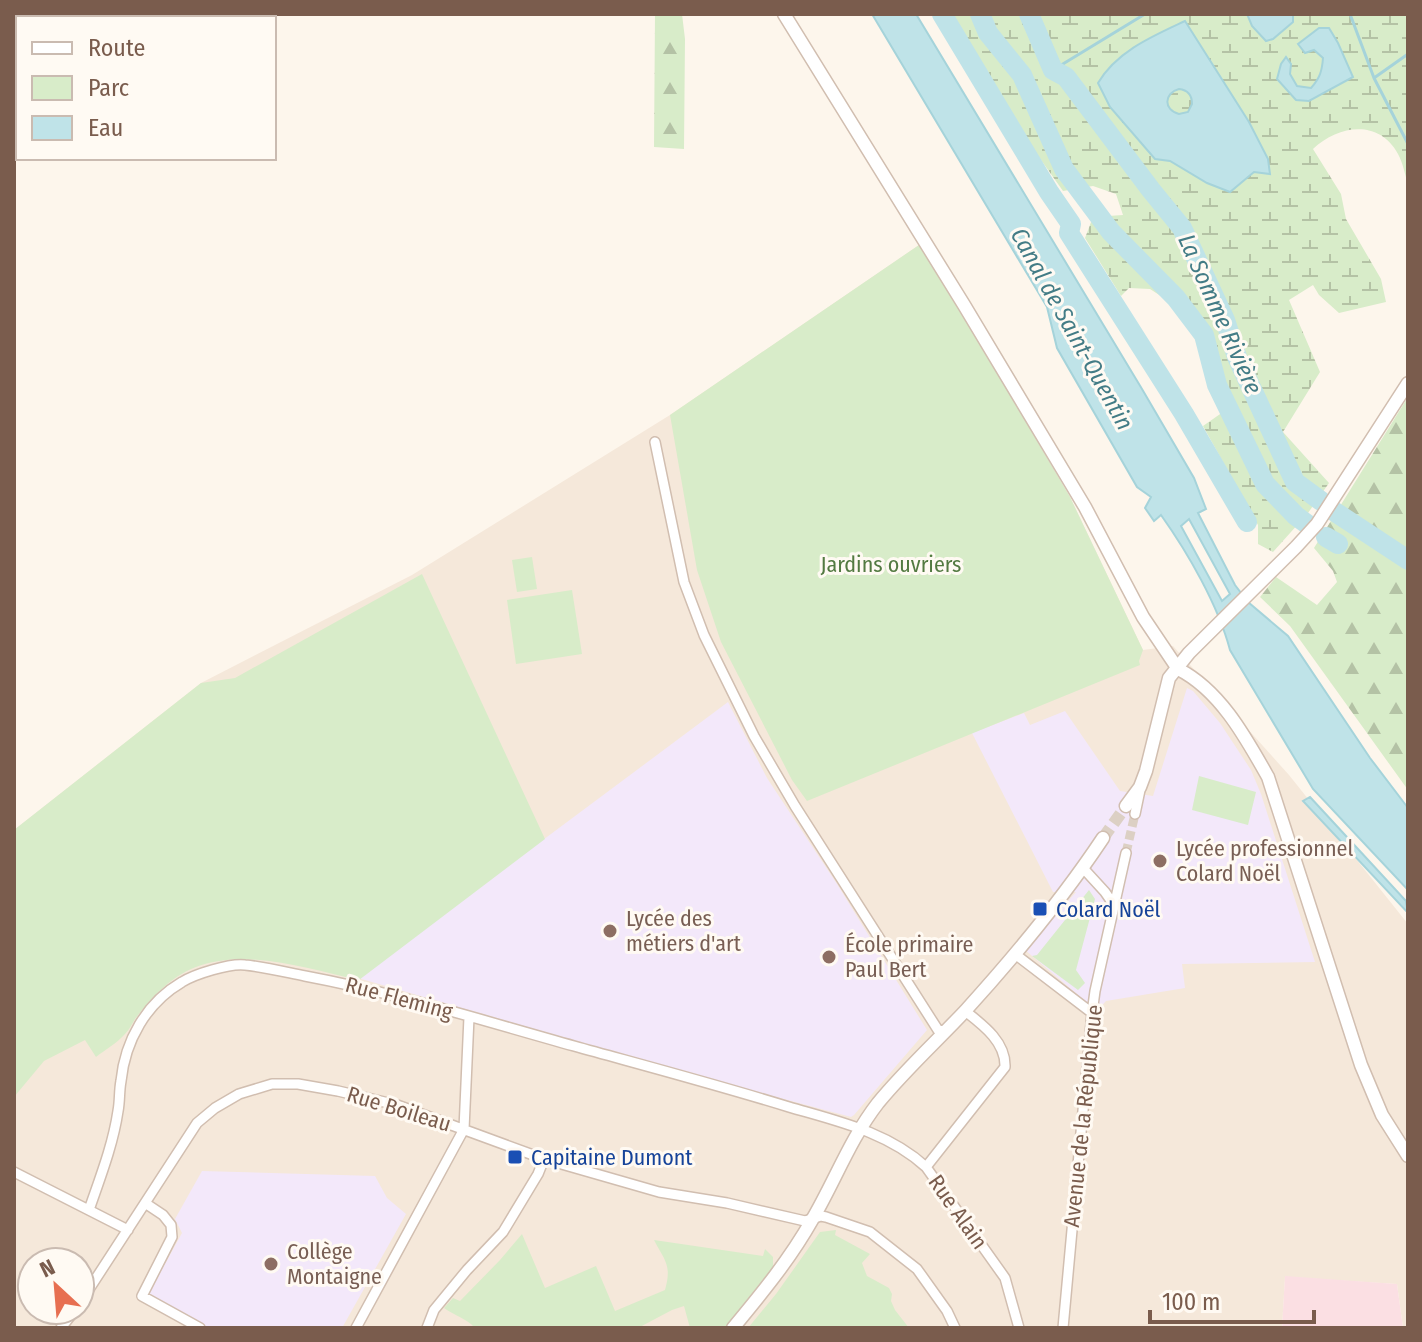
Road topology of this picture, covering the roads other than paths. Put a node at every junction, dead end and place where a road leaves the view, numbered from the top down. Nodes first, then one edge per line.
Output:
1 (784, 14) edge
2 (1408, 383) edge
3 (655, 442) dead end
4 (1178, 669) junction
5 (1130, 810) tunnel mouth
6 (1103, 838) tunnel mouth
7 (1126, 853) tunnel mouth
8 (1083, 868) junction
9 (1114, 905) junction
10 (1015, 954) junction
11 (965, 1011) junction
12 (1092, 1013) junction
13 (469, 1017) junction
14 (945, 1031) junction
15 (464, 1129) junction
16 (859, 1129) junction
17 (1408, 1156) edge
18 (544, 1159) junction
19 (926, 1167) junction
20 (14, 1172) edge
21 (145, 1203) junction
22 (89, 1210) junction
23 (813, 1218) junction
24 (128, 1230) junction
25 (96, 1279) edge
26 (200, 1328) edge
27 (356, 1328) edge
28 (427, 1328) edge
29 (733, 1328) edge
30 (955, 1328) edge
31 (1019, 1328) edge
32 (1063, 1328) edge

1 - 4 street
2 - 4 street
3 - 14 street
4 - 5 street
4 - 17 street
6 - 8 street
7 - 9 street, Avenue de la République
8 - 9 street
8 - 10 street
9 - 12 street, Avenue de la République
10 - 11 street
10 - 12 street
11 - 14 street
11 - 19 street
12 - 32 street, Avenue de la République
13 - 15 street
13 - 16 street, Rue Fleming
13 - 22 street, Rue Fleming
14 - 16 street
15 - 18 street, Rue Boileau
15 - 21 street, Rue Boileau
15 - 27 street
16 - 19 street, Rue Alain
16 - 23 street
18 - 23 street, Rue Boileau
18 - 28 street
19 - 31 street, Rue Alain
20 - 22 street
21 - 24 street, Rue Boileau
21 - 26 street
22 - 24 street
23 - 29 street
23 - 30 street, Rue Boileau
24 - 25 street, Rue Boileau

